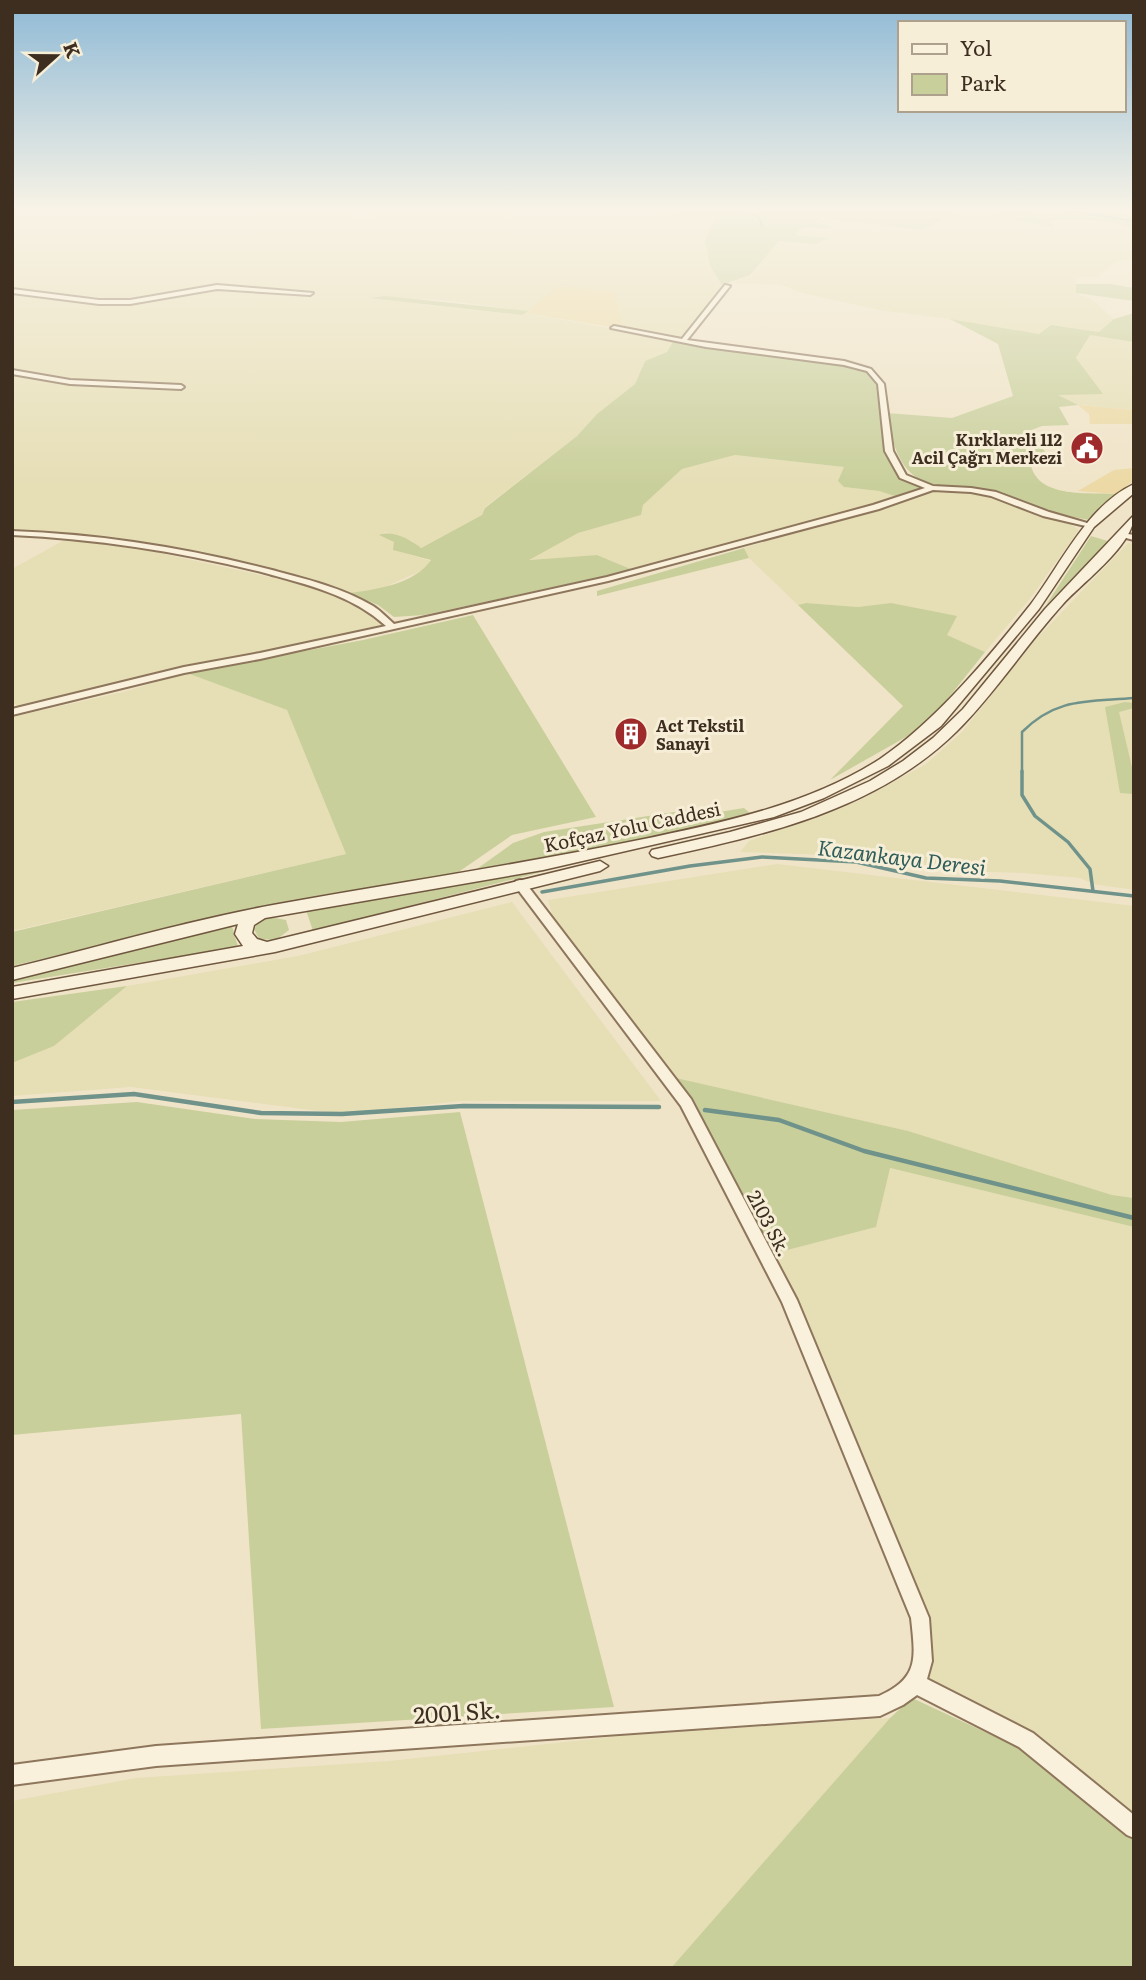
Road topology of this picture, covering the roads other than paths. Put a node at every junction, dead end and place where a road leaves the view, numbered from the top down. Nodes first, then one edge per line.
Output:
1 (714, 302) edge
2 (614, 328) dead end
3 (683, 341) junction
4 (12, 372) edge
5 (181, 387) dead end
6 (1134, 487) edge
7 (932, 488) junction
8 (1096, 530) junction
9 (1128, 532) edge
10 (12, 533) edge
11 (390, 625) junction
12 (12, 712) edge
13 (520, 884) junction
14 (280, 911) junction
15 (261, 913) junction
16 (284, 943) junction
17 (266, 947) junction
18 (12, 974) edge
19 (12, 993) edge
20 (910, 1690) junction
21 (12, 1775) edge
22 (1134, 1828) edge

1 - 3 street
2 - 3 street
3 - 7 street
4 - 5 street
6 - 8 main road, Kofçaz Yolu Caddesi
7 - 8 street
7 - 11 street
8 - 9 main road
8 - 14 main road, Kofçaz Yolu Caddesi
9 - 13 main road, Kofçaz Yolu Caddesi
10 - 11 street
11 - 12 street
13 - 16 main road, Kofçaz Yolu Caddesi
13 - 20 street, 2103 Sk.
14 - 15 main road, Kofçaz Yolu Caddesi
14 - 16 main road
15 - 17 main road
15 - 18 main road, Kofçaz Yolu Caddesi
16 - 17 main road, Kofçaz Yolu Caddesi
17 - 19 main road, Kofçaz Yolu Caddesi
20 - 21 street, 2001 Sk.
20 - 22 street

